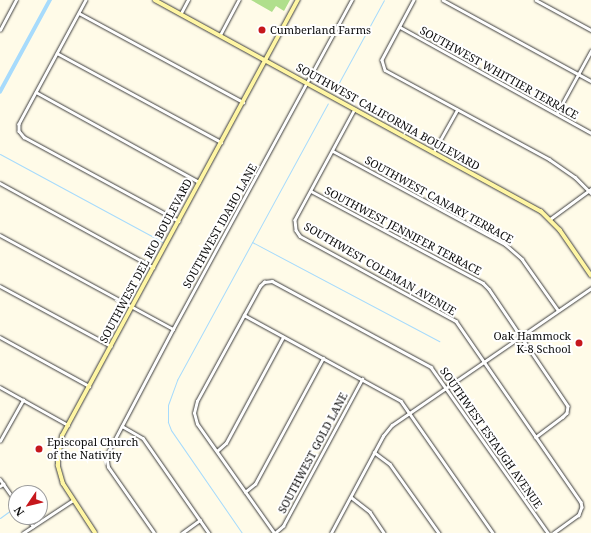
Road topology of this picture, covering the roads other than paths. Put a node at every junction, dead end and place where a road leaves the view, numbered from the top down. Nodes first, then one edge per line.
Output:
1 (16, 0) edge
2 (86, 0) edge
3 (155, 0) edge
4 (188, 0) edge
5 (239, 0) edge
6 (298, 0) edge
7 (352, 0) edge
8 (414, 0) edge
9 (443, 0) edge
10 (536, 0) edge
11 (78, 13) junction
12 (181, 13) junction
13 (400, 27) junction
14 (0, 30) edge
15 (591, 30) edge
16 (220, 35) junction
17 (591, 51) edge
18 (57, 53) junction
19 (265, 60) junction
20 (579, 74) junction
21 (591, 81) edge
22 (308, 83) junction
23 (36, 92) junction
24 (243, 102) junction
25 (355, 109) junction
26 (456, 110) junction
27 (557, 113) junction
28 (591, 133) edge
29 (222, 142) junction
30 (332, 151) junction
31 (434, 151) junction
32 (199, 182) junction
33 (0, 183) edge
34 (311, 191) junction
35 (590, 191) edge
36 (550, 219) junction
37 (179, 221) junction
38 (0, 234) edge
39 (153, 266) junction
40 (591, 275) edge
41 (0, 286) edge
42 (591, 288) edge
43 (132, 305) junction
44 (558, 310) junction
45 (244, 316) junction
46 (173, 329) junction
47 (521, 336) junction
48 (0, 337) edge
49 (283, 337) junction
50 (111, 346) junction
51 (323, 358) junction
52 (484, 362) junction
53 (362, 379) junction
54 (89, 386) junction
55 (447, 386) junction
56 (0, 388) edge
57 (23, 400) junction
58 (410, 412) junction
59 (68, 425) junction
60 (122, 426) junction
61 (536, 437) junction
62 (0, 441) edge
63 (217, 451) junction
64 (374, 452) junction
65 (0, 479) edge
66 (3, 484) junction
67 (0, 486) edge
68 (8, 491) edge
69 (245, 492) junction
70 (351, 497) junction
71 (73, 500) junction
72 (200, 520) junction
73 (33, 526) joint
74 (23, 533) edge
75 (95, 533) edge
76 (154, 533) edge
77 (182, 533) edge
78 (209, 533) edge
79 (275, 533) edge
80 (331, 533) edge
81 (384, 533) edge
82 (439, 533) edge
83 (493, 533) edge
84 (548, 533) edge
85 (554, 533) edge

1 - 14 street
2 - 11 street
3 - 12 street, SOUTHWEST CALIFORNIA BOULEVARD
4 - 12 street
5 - 16 street
6 - 19 street, SOUTHWEST DEL RIO BOULEVARD
7 - 22 street, SOUTHWEST IDAHO LANE
8 - 13 street
9 - 20 street
10 - 15 street
11 - 18 street
11 - 24 street
12 - 16 street, SOUTHWEST CALIFORNIA BOULEVARD
13 - 26 street
13 - 27 street, SOUTHWEST WHITTIER TERRACE
16 - 19 street, SOUTHWEST CALIFORNIA BOULEVARD
17 - 20 street
18 - 23 street
18 - 29 street
19 - 22 street, SOUTHWEST CALIFORNIA BOULEVARD
19 - 24 street, SOUTHWEST DEL RIO BOULEVARD
20 - 21 street
20 - 27 street
22 - 25 street, SOUTHWEST CALIFORNIA BOULEVARD
22 - 46 street, SOUTHWEST IDAHO LANE
23 - 32 street
23 - 37 street
24 - 29 street, SOUTHWEST DEL RIO BOULEVARD
25 - 30 street
25 - 31 street, SOUTHWEST CALIFORNIA BOULEVARD
26 - 31 street
26 - 35 street
27 - 28 street, SOUTHWEST WHITTIER TERRACE
29 - 32 street, SOUTHWEST DEL RIO BOULEVARD
30 - 34 street
30 - 44 street, SOUTHWEST CANARY TERRACE
31 - 36 street, SOUTHWEST CALIFORNIA BOULEVARD
32 - 37 street, SOUTHWEST DEL RIO BOULEVARD
33 - 39 street
34 - 47 street, SOUTHWEST JENNIFER TERRACE
34 - 52 street, SOUTHWEST COLEMAN AVENUE
35 - 36 street
36 - 40 street, SOUTHWEST CALIFORNIA BOULEVARD
37 - 39 street, SOUTHWEST DEL RIO BOULEVARD
38 - 43 street
39 - 43 street, SOUTHWEST DEL RIO BOULEVARD
41 - 50 street
42 - 44 street
43 - 46 street
43 - 50 street, SOUTHWEST DEL RIO BOULEVARD
44 - 47 street
45 - 49 street
45 - 55 street, SOUTHWEST ESTAUGH AVENUE
45 - 63 street
46 - 60 street, SOUTHWEST IDAHO LANE
47 - 52 street
47 - 61 street, SOUTHWEST JENNIFER TERRACE
48 - 54 street
49 - 51 street
49 - 63 street
50 - 54 street, SOUTHWEST DEL RIO BOULEVARD
51 - 53 street
51 - 69 street
52 - 55 street
52 - 61 street, SOUTHWEST COLEMAN AVENUE
53 - 58 street
53 - 79 street, SOUTHWEST GOLD LANE
54 - 59 street, SOUTHWEST DEL RIO BOULEVARD
55 - 58 street
55 - 84 street, SOUTHWEST ESTAUGH AVENUE
56 - 57 street
57 - 59 street
57 - 62 street
58 - 64 street
58 - 83 street
59 - 71 street, SOUTHWEST DEL RIO BOULEVARD
60 - 72 street
60 - 76 street, SOUTHWEST IDAHO LANE
61 - 85 street, SOUTHWEST COLEMAN AVENUE
63 - 69 street
64 - 70 street
64 - 82 street
65 - 66 street
66 - 67 street
66 - 68 street
69 - 79 street
70 - 80 street
70 - 81 street
71 - 73 street
71 - 75 street, SOUTHWEST DEL RIO BOULEVARD
72 - 77 street
72 - 78 street
73 - 74 street

